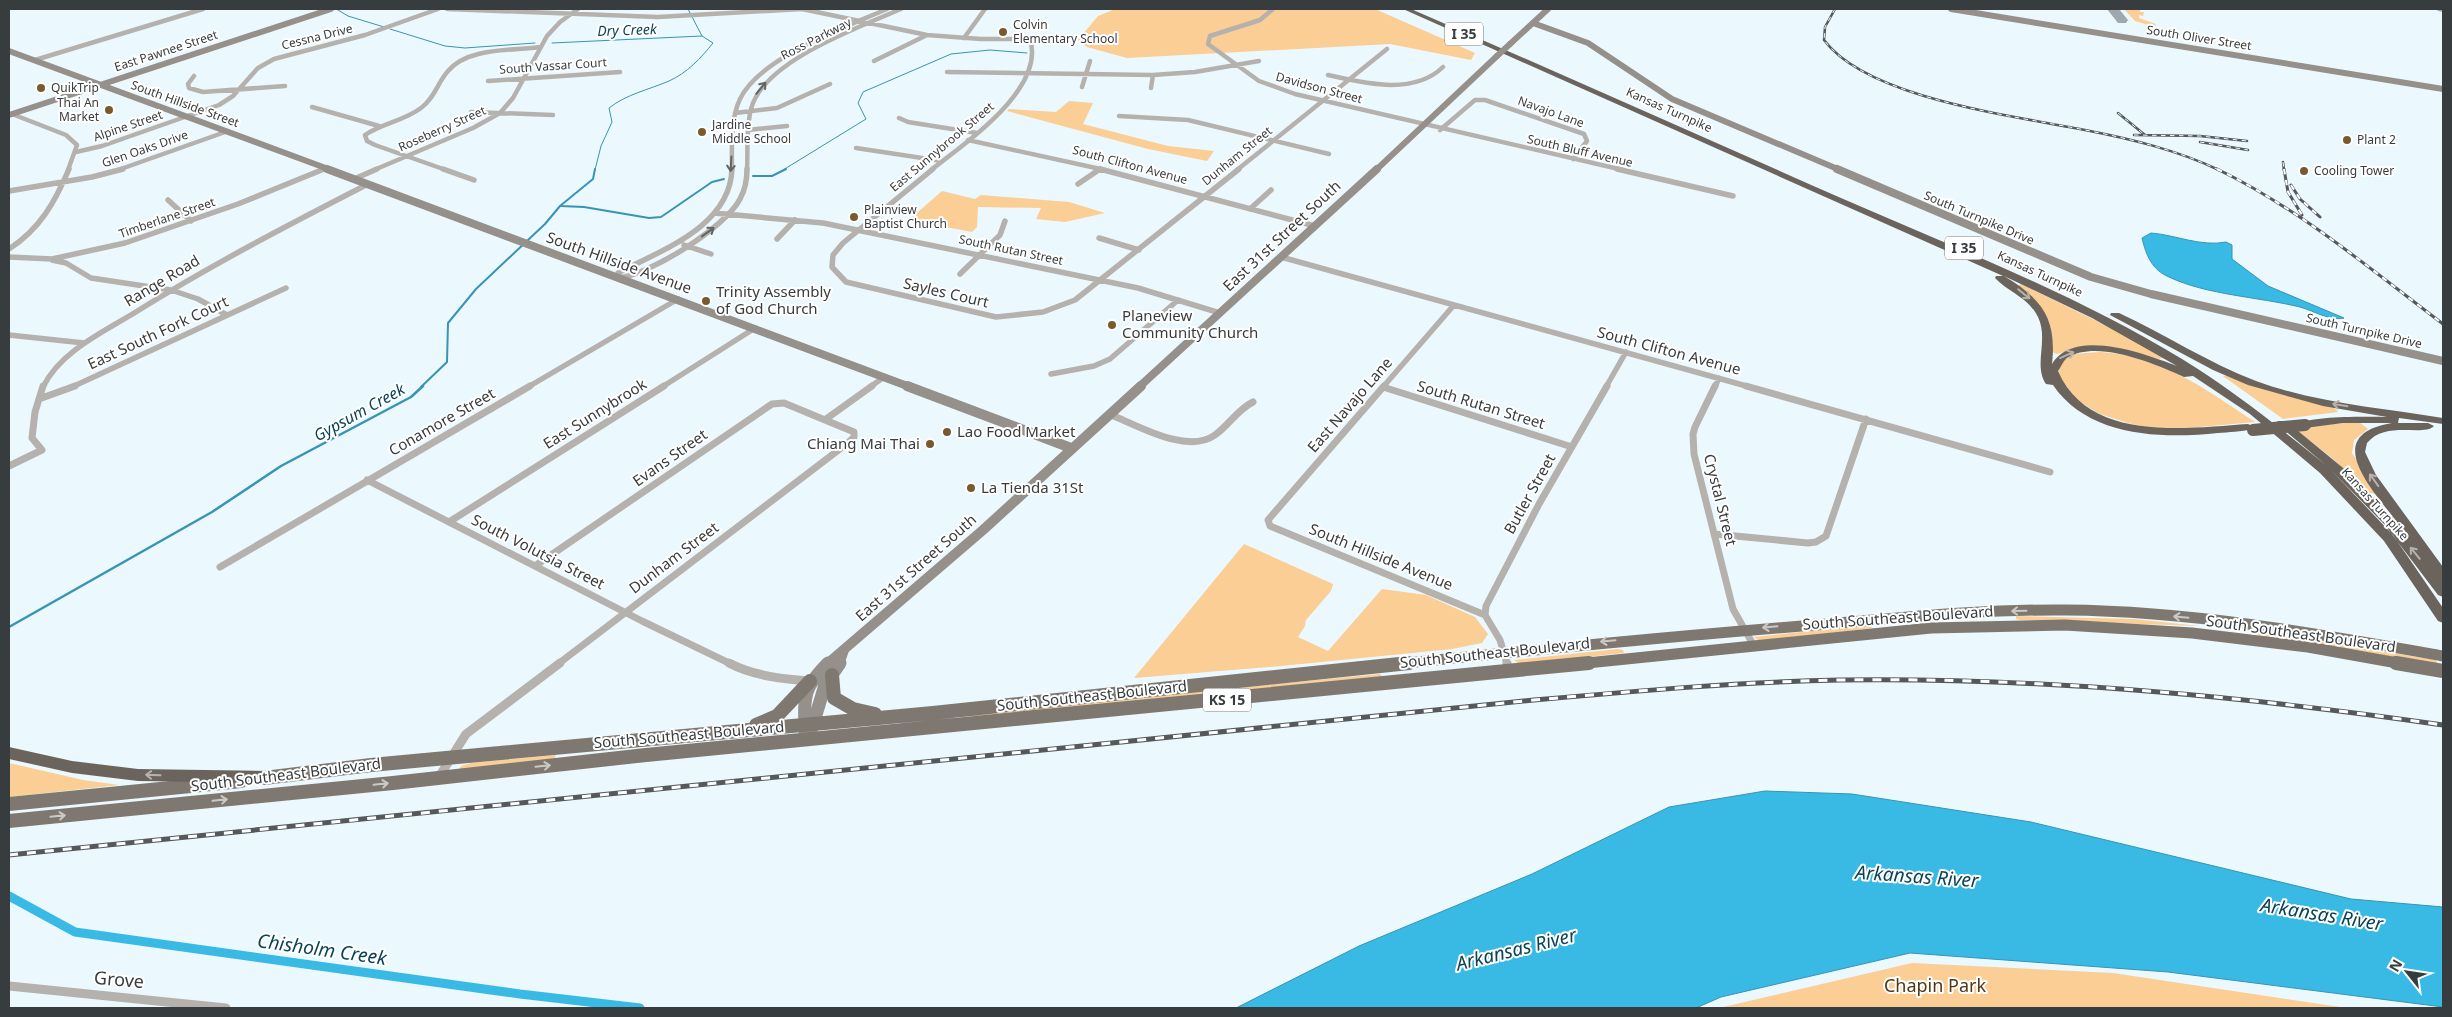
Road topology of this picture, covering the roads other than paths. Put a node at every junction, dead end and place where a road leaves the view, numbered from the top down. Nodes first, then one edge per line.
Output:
1 (202, 9) edge
2 (331, 9) edge
3 (438, 9) edge
4 (447, 9) edge
5 (578, 9) edge
6 (887, 9) edge
7 (901, 9) edge
8 (984, 9) edge
9 (1274, 9) edge
10 (1406, 9) edge
11 (1414, 9) edge
12 (1548, 9) edge
13 (1951, 9) edge
14 (572, 14) junction
15 (862, 21) junction
16 (872, 23) junction
17 (1533, 23) junction
18 (927, 34) junction
19 (964, 38) junction
20 (540, 47) junction
21 (1387, 49) dead end
22 (9, 50) edge
23 (35, 60) junction
24 (874, 61) dead end
25 (1090, 61) dead end
26 (1259, 61) dead end
27 (1236, 66) junction
28 (1443, 67) dead end
29 (620, 72) dead end
30 (947, 72) dead end
31 (1028, 73) junction
32 (1088, 74) junction
33 (1153, 75) junction
34 (1328, 75) dead end
35 (194, 76) dead end
36 (523, 78) junction
37 (1350, 80) junction
38 (488, 81) dead end
39 (101, 84) junction
40 (830, 84) dead end
41 (285, 86) dead end
42 (1082, 87) dead end
43 (1150, 88) dead end
44 (239, 89) junction
45 (2443, 89) edge
46 (1322, 101) junction
47 (312, 107) dead end
48 (471, 112) dead end
49 (750, 112) junction
50 (735, 113) junction
51 (10, 114) edge
52 (498, 114) junction
53 (554, 115) dead end
54 (187, 116) junction
55 (1119, 116) dead end
56 (899, 118) dead end
57 (379, 126) junction
58 (787, 126) dead end
59 (1423, 126) junction
60 (748, 130) junction
61 (1440, 130) junction
62 (228, 131) junction
63 (977, 133) junction
64 (968, 140) junction
65 (1274, 140) junction
66 (856, 148) dead end
67 (76, 152) junction
68 (1329, 154) dead end
69 (407, 156) junction
70 (1573, 159) junction
71 (942, 161) junction
72 (326, 168) junction
73 (1100, 169) junction
74 (354, 178) junction
75 (474, 180) dead end
76 (62, 182) junction
77 (368, 184) junction
78 (1078, 184) dead end
79 (1271, 190) dead end
80 (9, 191) edge
81 (1204, 196) junction
82 (1733, 196) dead end
83 (168, 200) dead end
84 (1250, 208) junction
85 (714, 213) junction
86 (729, 215) junction
87 (795, 220) junction
88 (191, 221) junction
89 (1005, 221) dead end
90 (1315, 226) junction
91 (856, 230) junction
92 (1920, 236) junction
93 (1099, 238) dead end
94 (776, 239) dead end
95 (675, 242) junction
96 (686, 246) junction
97 (9, 249) edge
98 (1139, 250) junction
99 (711, 254) dead end
100 (979, 255) junction
101 (9, 257) edge
102 (1280, 257) junction
103 (47, 259) junction
104 (960, 274) dead end
105 (618, 278) junction
106 (1101, 280) junction
107 (286, 288) dead end
108 (171, 290) junction
109 (678, 299) junction
110 (1178, 300) junction
111 (1454, 305) junction
112 (2090, 305) junction
113 (1220, 313) junction
114 (227, 315) junction
115 (755, 328) junction
116 (9, 335) edge
117 (84, 343) junction
118 (1626, 352) junction
119 (2443, 361) edge
120 (1051, 374) dead end
121 (884, 377) junction
122 (1719, 378) junction
123 (1383, 387) junction
124 (39, 399) junction
125 (1253, 402) dead end
126 (2388, 413) junction
127 (1109, 414) junction
128 (1866, 419) junction
129 (826, 420) junction
130 (2443, 420) edge
131 (2302, 423) junction
132 (2443, 427) edge
133 (2250, 428) junction
134 (1572, 446) junction
135 (1071, 448) junction
136 (9, 466) edge
137 (2050, 472) dead end
138 (367, 480) junction
139 (449, 522) junction
140 (1268, 523) joint
141 (1714, 534) junction
142 (2397, 548) junction
143 (534, 566) junction
144 (220, 567) dead end
145 (2443, 577) edge
146 (2443, 592) edge
147 (625, 613) junction
148 (1486, 615) junction
149 (2443, 618) edge
150 (1743, 630) junction
151 (1754, 646) junction
152 (845, 649) junction
153 (1504, 652) junction
154 (2440, 656) edge
155 (1510, 671) junction
156 (2443, 671) edge
157 (832, 675) junction
158 (810, 681) junction
159 (896, 716) junction
160 (810, 724) junction
161 (737, 731) junction
162 (806, 739) junction
163 (9, 752) edge
164 (450, 758) junction
165 (272, 777) junction
166 (439, 778) junction
167 (9, 804) edge
168 (9, 821) edge
169 (9, 986) edge
170 (226, 1008) edge

1 - 23 street
2 - 39 main road, East Pawnee Street
3 - 44 street, Cessna Drive
4 - 14 street
5 - 14 street, Roseberry Street
6 - 15 street, Ross Parkway
7 - 16 street, Ross Parkway
8 - 19 street
9 - 27 street, Davidson Street
10 - 92 highway, Kansas Turnpike / I 35
11 - 112 highway, Kansas Turnpike / I 35
12 - 17 main road, East 31st Street South
13 - 45 main road, South Oliver Street
14 - 15 street
14 - 20 street, Roseberry Street
15 - 16 street
15 - 50 street, Ross Parkway
16 - 18 street
49 -> 16 street, Ross Parkway
17 - 59 main road, East 31st Street South, bridge
17 - 119 main road, South Turnpike Drive
18 - 19 street
18 - 24 street
19 - 31 street, East Sunnybrook Street
20 - 36 street, Roseberry Street
20 - 57 street
21 - 37 street, Dunham Street
22 - 23 main road, South Hillside Street
23 - 39 main road, South Hillside Street
25 - 32 street
26 - 27 street
27 - 33 street
27 - 46 street, Davidson Street
28 - 37 street
29 - 36 street, South Vassar Court
30 - 31 street
31 - 32 street
31 - 63 street, East Sunnybrook Street
32 - 33 street
32 - 42 street
33 - 43 street
34 - 37 street
35 - 44 street
36 - 38 street, South Vassar Court
36 - 52 street, Roseberry Street
37 - 46 street, Dunham Street
39 - 51 main road, East Pawnee Street
39 - 54 main road, South Hillside Street
40 - 49 street
41 - 44 street
44 - 54 street, Cessna Drive
46 - 59 street, Davidson Street
46 - 65 street, Dunham Street
47 - 57 street
48 - 52 street
49 - 50 street
49 - 60 street, Ross Parkway
50 -> 85 street, Ross Parkway
51 - 67 street
52 - 53 street
52 - 69 street, Roseberry Street
54 - 62 main road, South Hillside Street
54 - 67 street, Alpine Street
55 - 65 street
56 - 63 street
57 - 69 street
58 - 60 street
59 - 61 street, South Bluff Avenue
59 - 90 main road, East 31st Street South
60 - 86 street, Ross Parkway
61 - 70 street, South Bluff Avenue
61 - 70 street, Navajo Lane
62 - 72 main road, South Hillside Street
62 - 76 street, Glen Oaks Drive
63 - 64 street, East Sunnybrook Street
64 - 71 street, East Sunnybrook Street
64 - 73 street, South Clifton Avenue
65 - 68 street
65 - 81 street, Dunham Street
66 - 71 street
67 - 76 street
69 - 74 street, Roseberry Street
69 - 75 street
70 - 82 street, South Bluff Avenue
71 - 91 street, East Sunnybrook Street
72 - 74 main road, South Hillside Avenue
72 - 88 street, Timberlane Street
73 - 78 street
73 - 81 street, South Clifton Avenue
74 - 77 main road, South Hillside Avenue
76 - 80 street, Glen Oaks Drive
76 - 97 street
77 - 105 main road, South Hillside Avenue
77 - 108 street, Range Road
79 - 84 street
81 - 84 street, South Clifton Avenue
81 - 98 street, Dunham Street
83 - 88 street
84 - 90 street, South Clifton Avenue
85 - 86 street, South Rutan Street
85 - 95 street, Ross Parkway
86 - 87 street, South Rutan Street
96 -> 86 street, Ross Parkway
87 - 91 street, South Rutan Street
87 - 94 street
88 - 103 street, Timberlane Street
89 - 100 street
90 - 102 main road, East 31st Street South
91 - 100 street, South Rutan Street
91 - 106 street, Sayles Court
92 -> 133 highway
92 - 142 highway, Kansas Turnpike / I 35
93 - 98 street
95 - 96 street
95 - 105 street, Ross Parkway
96 - 99 street
96 - 105 street, Ross Parkway
98 - 106 street, Dunham Street
100 - 104 street
100 - 106 street, South Rutan Street
101 - 103 street, Timberlane Street
102 - 111 street, South Clifton Avenue
102 - 113 main road, East 31st Street South
103 - 108 street
105 - 109 main road, South Hillside Avenue
106 - 110 street, South Rutan Street
107 - 114 street, East South Fork Court
108 - 114 street
108 - 117 street, Range Road
109 - 115 main road, South Hillside Avenue
109 - 138 street, Conamore Street
110 - 113 street, South Rutan Street
110 - 120 street
111 - 118 street, South Clifton Avenue
111 - 123 street, East Navajo Lane
126 -> 112 highway
146 -> 112 highway, Kansas Turnpike / I 35
113 - 127 main road, East 31st Street South
114 - 124 street, East South Fork Court
115 - 121 main road, South Hillside Avenue
115 - 139 street, East Sunnybrook
116 - 117 street
117 - 124 street, Range Road
118 - 122 street, South Clifton Avenue
118 - 134 street, Butler Street
121 - 129 street
121 - 135 main road, South Hillside Avenue
122 - 128 street, South Clifton Avenue
122 - 141 street, Crystal Street
123 - 134 street, South Rutan Street
123 - 140 street, East Navajo Lane
124 - 136 street, Range Road
125 - 127 street
126 - 130 highway
126 - 131 highway
127 - 135 main road, East 31st Street South
128 - 137 street, South Clifton Avenue
128 - 141 street
129 - 143 street, Evans Street
129 - 147 street, Dunham Street
131 - 132 highway
131 - 133 highway, bridge
145 -> 132 highway
133 -> 142 highway
134 - 148 street, Butler Street
135 - 152 main road, East 31st Street South
138 - 139 street, South Volutsia Street
138 - 144 street, Conamore Street
139 - 143 street, South Volutsia Street
140 - 148 street, South Hillside Avenue
141 - 150 street, Crystal Street
142 - 149 highway, Kansas Turnpike / I 35
143 - 147 street, South Volutsia Street
147 - 158 street, South Volutsia Street
147 - 164 street, Dunham Street
148 - 153 street
150 - 151 street, Crystal Street
150 -> 153 main road, South Southeast Boulevard / KS 15
154 -> 150 main road, South Southeast Boulevard / KS 15
151 - 155 main road, South Southeast Boulevard / KS 15
151 - 156 main road, South Southeast Boulevard / KS 15
152 - 157 main road
152 - 158 main road, East 31st Street South
153 - 155 street
153 - 159 main road, South Southeast Boulevard / KS 15
155 - 162 main road, South Southeast Boulevard / KS 15
157 - 159 main road
157 - 160 main road
158 - 160 main road
158 - 161 main road
159 - 160 main road, South Southeast Boulevard / KS 15
160 - 161 main road, South Southeast Boulevard / KS 15
160 - 162 main road
161 - 164 main road, South Southeast Boulevard / KS 15
166 -> 162 main road, South Southeast Boulevard / KS 15
165 -> 163 highway
164 - 165 main road, South Southeast Boulevard / KS 15
164 - 166 street, Dunham Street
165 - 167 main road, South Southeast Boulevard
168 -> 166 main road, South Southeast Boulevard / KS 15
169 - 170 street, Grove

